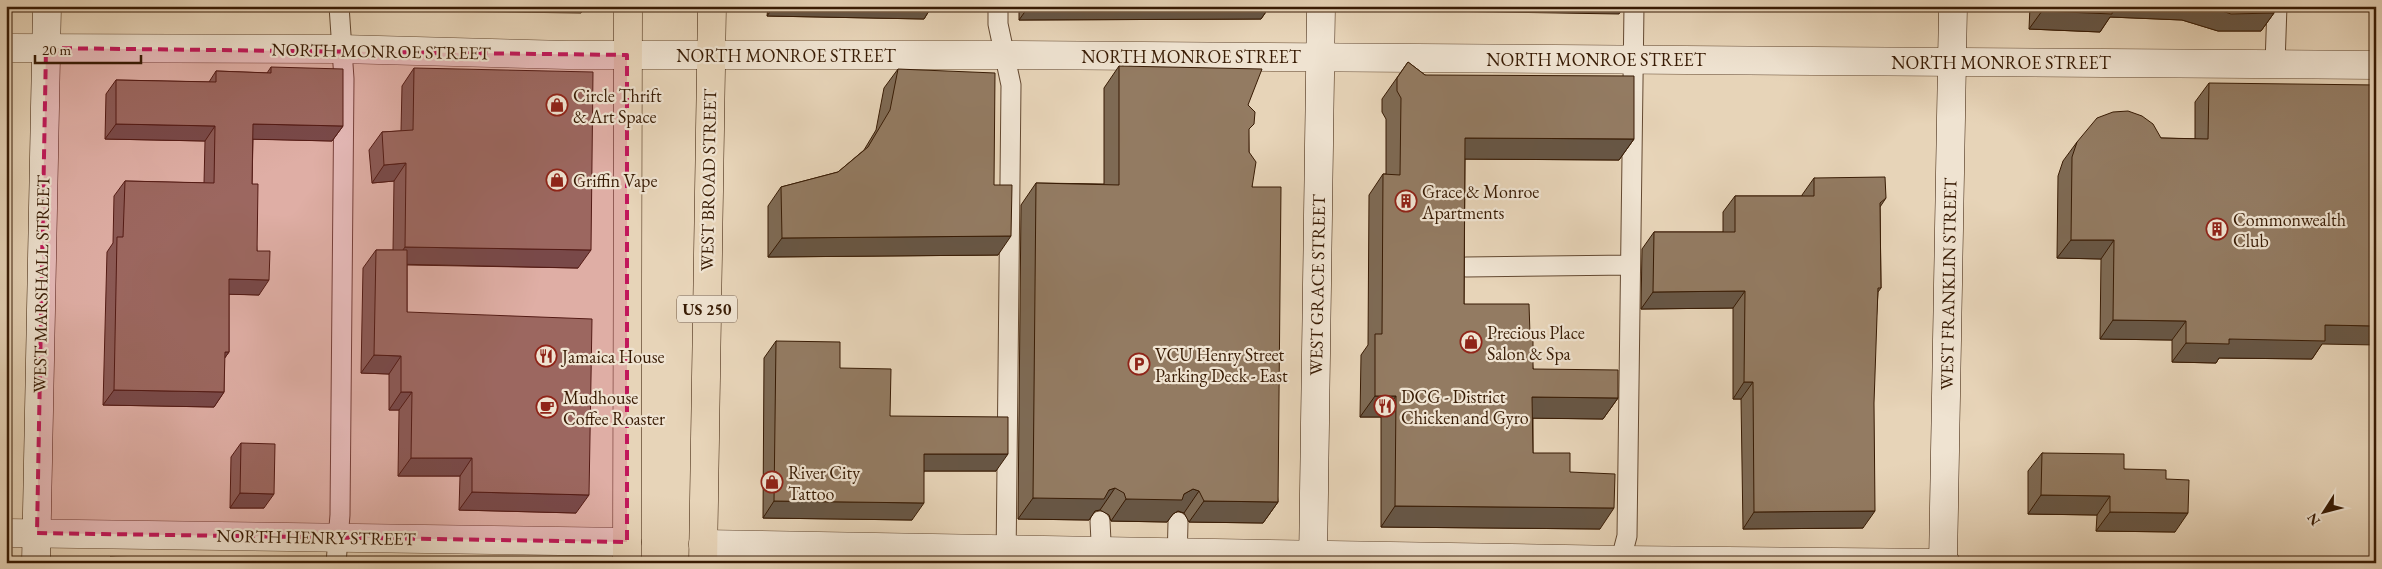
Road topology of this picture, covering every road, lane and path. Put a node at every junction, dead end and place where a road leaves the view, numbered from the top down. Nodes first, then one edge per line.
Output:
1 (47, 6) edge
2 (339, 6) edge
3 (628, 6) edge
4 (712, 6) edge
5 (998, 6) edge
6 (1321, 6) edge
7 (1634, 6) edge
8 (1953, 6) edge
9 (2277, 6) edge
10 (6, 48) edge
11 (46, 48) junction
12 (341, 49) junction
13 (627, 55) junction
14 (710, 55) junction
15 (1004, 55) junction
16 (1320, 57) junction
17 (1634, 59) junction
18 (1952, 61) junction
19 (2275, 64) junction
20 (2376, 65) edge
21 (1630, 265) junction
22 (1466, 268) edge
23 (1100, 521) edge
24 (1178, 522) edge
25 (6, 533) edge
26 (37, 533) junction
27 (337, 550) edge
28 (627, 552) edge
29 (703, 553) edge
30 (821, 555) edge
31 (1006, 556) edge
32 (1102, 557) edge
33 (1177, 558) edge
34 (1313, 559) edge
35 (1621, 561) edge
36 (36, 563) edge
37 (1944, 563) edge

1 - 11 street, WEST MARSHALL STREET
2 - 12 lane
3 - 13 main road
4 - 14 main road, WEST BROAD STREET / US 250
5 - 15 lane
6 - 16 street, WEST GRACE STREET
7 - 17 lane
8 - 18 street, WEST FRANKLIN STREET
9 - 19 lane
10 - 11 street, NORTH MONROE STREET
11 - 12 street, NORTH MONROE STREET
11 - 26 street, WEST MARSHALL STREET
12 - 13 street, NORTH MONROE STREET
12 - 27 lane
13 - 14 street, NORTH MONROE STREET
13 - 28 main road
14 - 15 street, NORTH MONROE STREET
14 - 29 main road, WEST BROAD STREET / US 250
15 - 16 street, NORTH MONROE STREET
15 - 31 lane
16 - 17 street, NORTH MONROE STREET
16 - 34 street, WEST GRACE STREET
17 - 18 street, NORTH MONROE STREET
17 - 21 lane
18 - 19 street, NORTH MONROE STREET
18 - 37 street, WEST FRANKLIN STREET
19 - 20 street, NORTH MONROE STREET
21 - 22 lane
21 - 35 lane
23 - 32 lane
24 - 33 lane
25 - 26 street, NORTH HENRY STREET
26 - 27 street, NORTH HENRY STREET
26 - 36 street, WEST MARSHALL STREET
27 - 28 street, NORTH HENRY STREET
29 - 30 street
30 - 31 street
31 - 32 street
32 - 33 street
33 - 34 street
34 - 35 street
35 - 37 street

